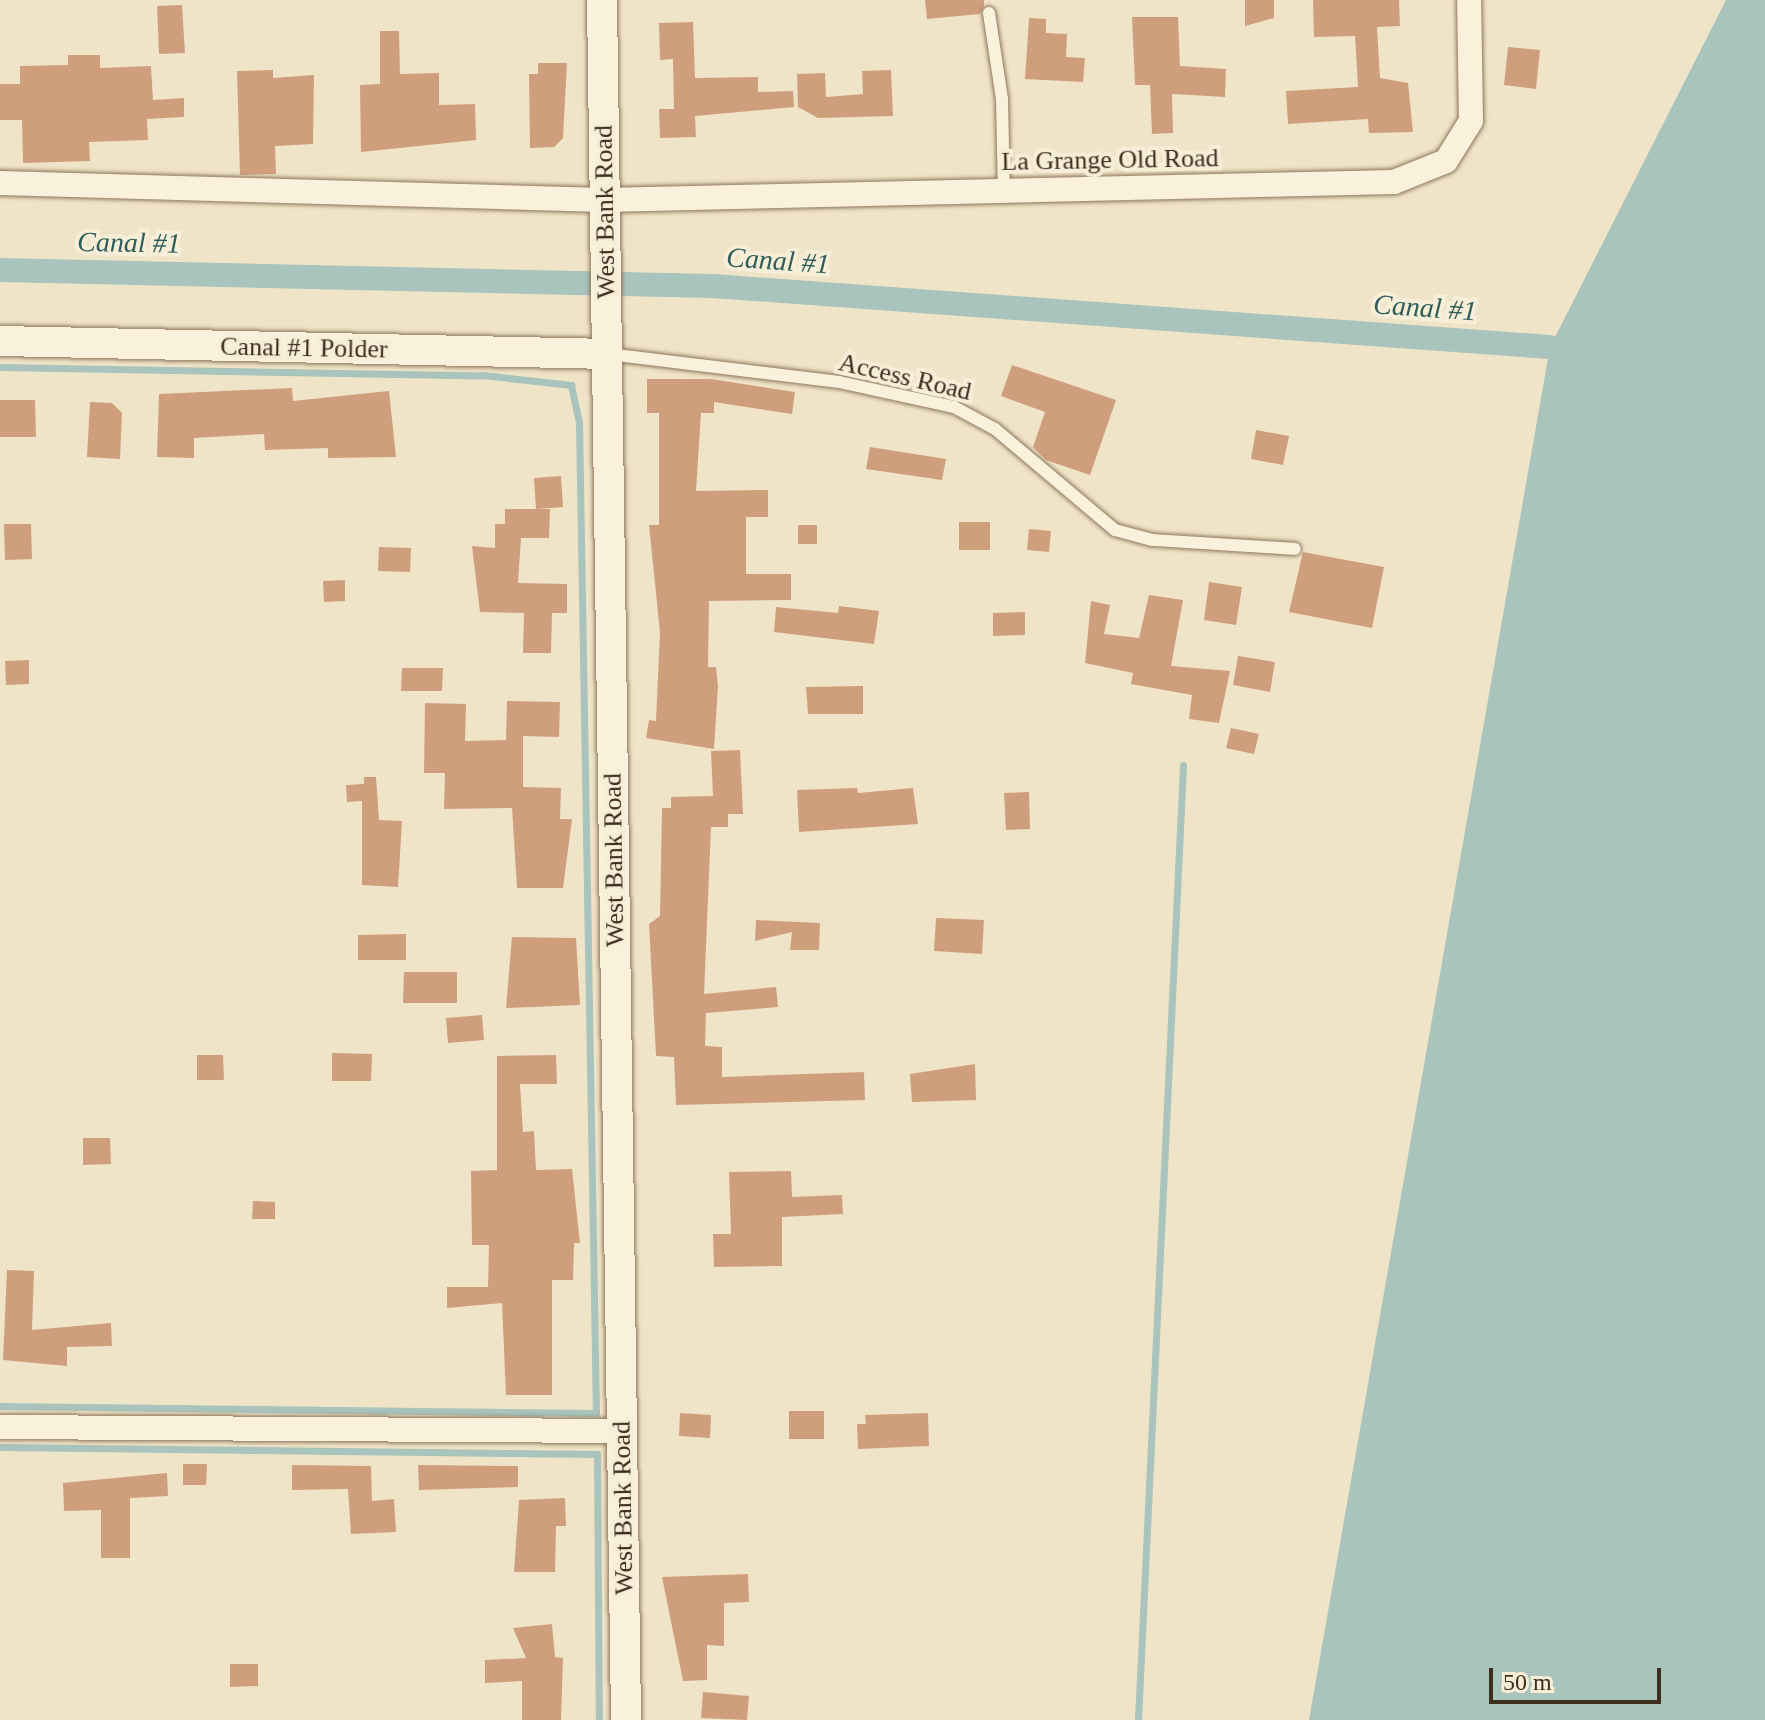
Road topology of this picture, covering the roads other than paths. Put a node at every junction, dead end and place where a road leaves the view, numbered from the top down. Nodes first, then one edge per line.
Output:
1 (602, 0) edge
2 (1469, 0) edge
3 (989, 13) dead end
4 (0, 183) edge
5 (1004, 191) junction
6 (604, 212) junction
7 (0, 341) edge
8 (608, 354) junction
9 (1295, 549) dead end
10 (0, 1427) edge
11 (622, 1431) junction
12 (626, 1720) edge

1 - 6 street, West Bank Road
2 - 5 street, La Grange Old Road
3 - 5 lane
4 - 6 street, La Grange Old Road
5 - 6 street, La Grange Old Road
6 - 8 street, West Bank Road
7 - 8 street, Canal #1 Polder
8 - 9 lane, Access Road
8 - 11 street, West Bank Road
10 - 11 street
11 - 12 street, West Bank Road

